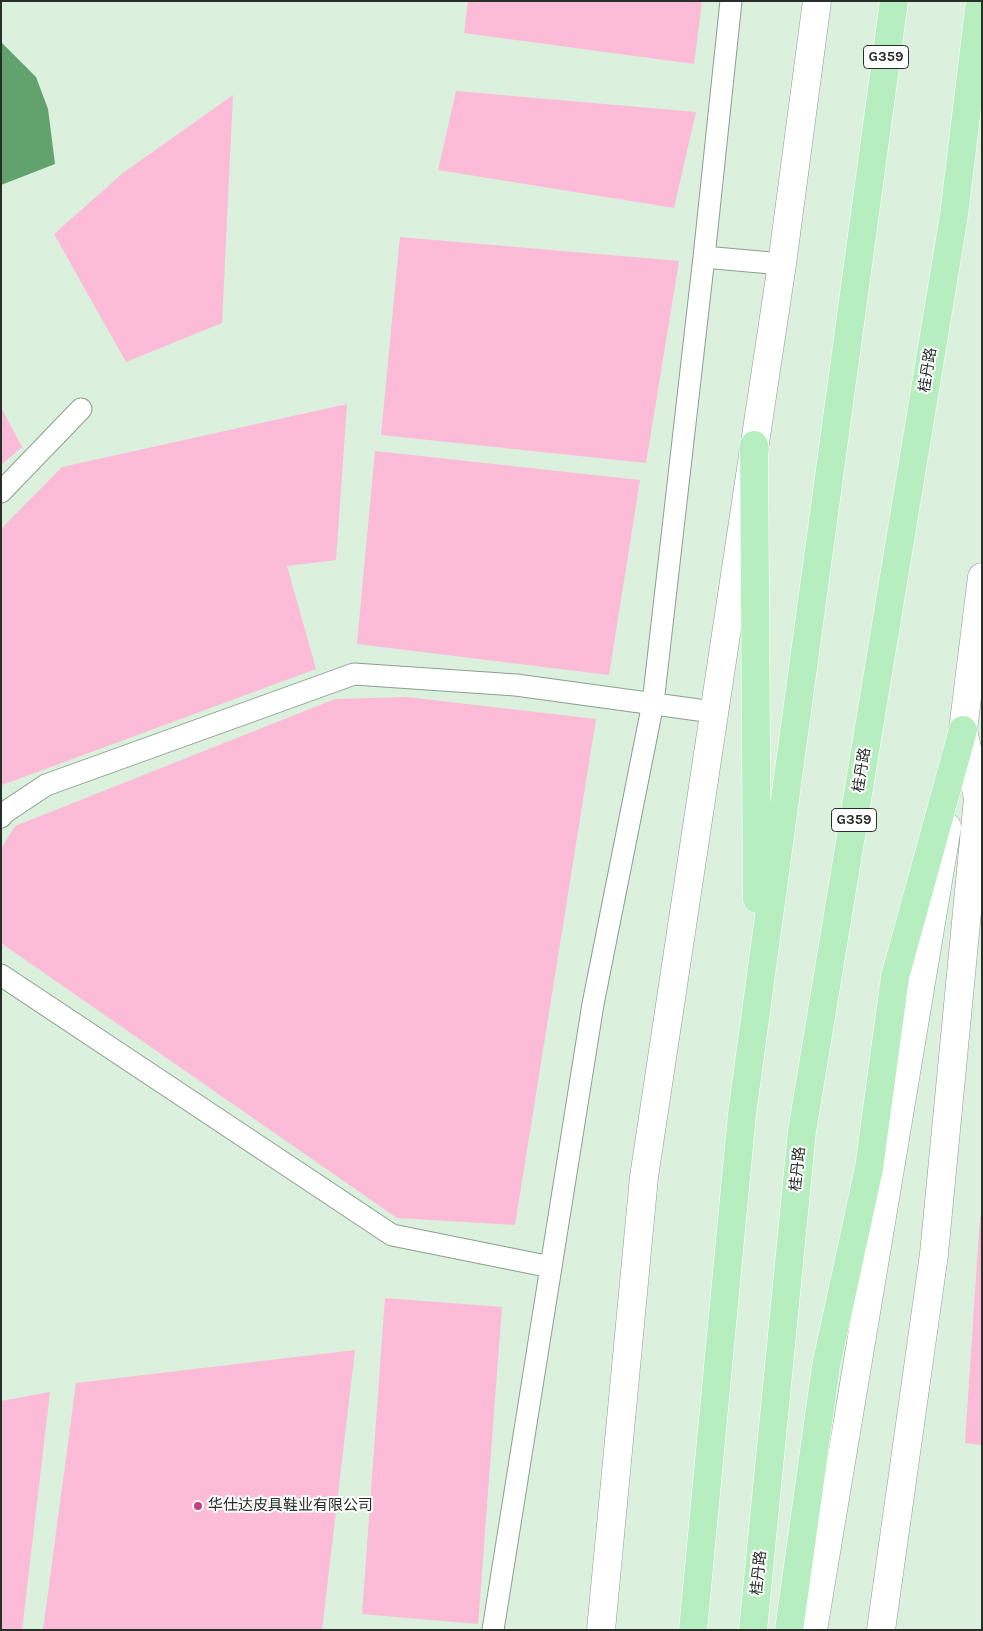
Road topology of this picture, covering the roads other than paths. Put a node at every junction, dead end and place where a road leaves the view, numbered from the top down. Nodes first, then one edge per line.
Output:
1 (731, 1) edge
2 (817, 1) edge
3 (894, 1) edge
4 (980, 1) edge
5 (704, 257) junction
6 (782, 264) junction
7 (81, 410) dead end
8 (754, 445) junction
9 (1, 492) edge
10 (982, 577) edge
11 (653, 703) junction
12 (714, 712) junction
13 (963, 730) junction
14 (1, 817) edge
15 (1, 975) edge
16 (758, 1001) junction
17 (551, 1266) junction
18 (493, 1630) edge
19 (601, 1630) edge
20 (693, 1630) edge
21 (753, 1630) edge
22 (789, 1630) edge
23 (813, 1630) edge
24 (881, 1630) edge

1 - 5 street
2 - 6 main road
3 - 16 highway, G359
4 - 21 highway, 桂丹路 / G359
5 - 6 street
5 - 11 street
6 - 8 main road
7 - 9 street
8 - 12 main road
8 - 16 highway
10 - 13 main road
11 - 12 street
11 - 14 street
11 - 17 street
12 - 19 main road
13 - 22 highway
13 - 23 main road
13 - 24 main road
15 - 17 street
16 - 20 highway, G359
17 - 18 street

